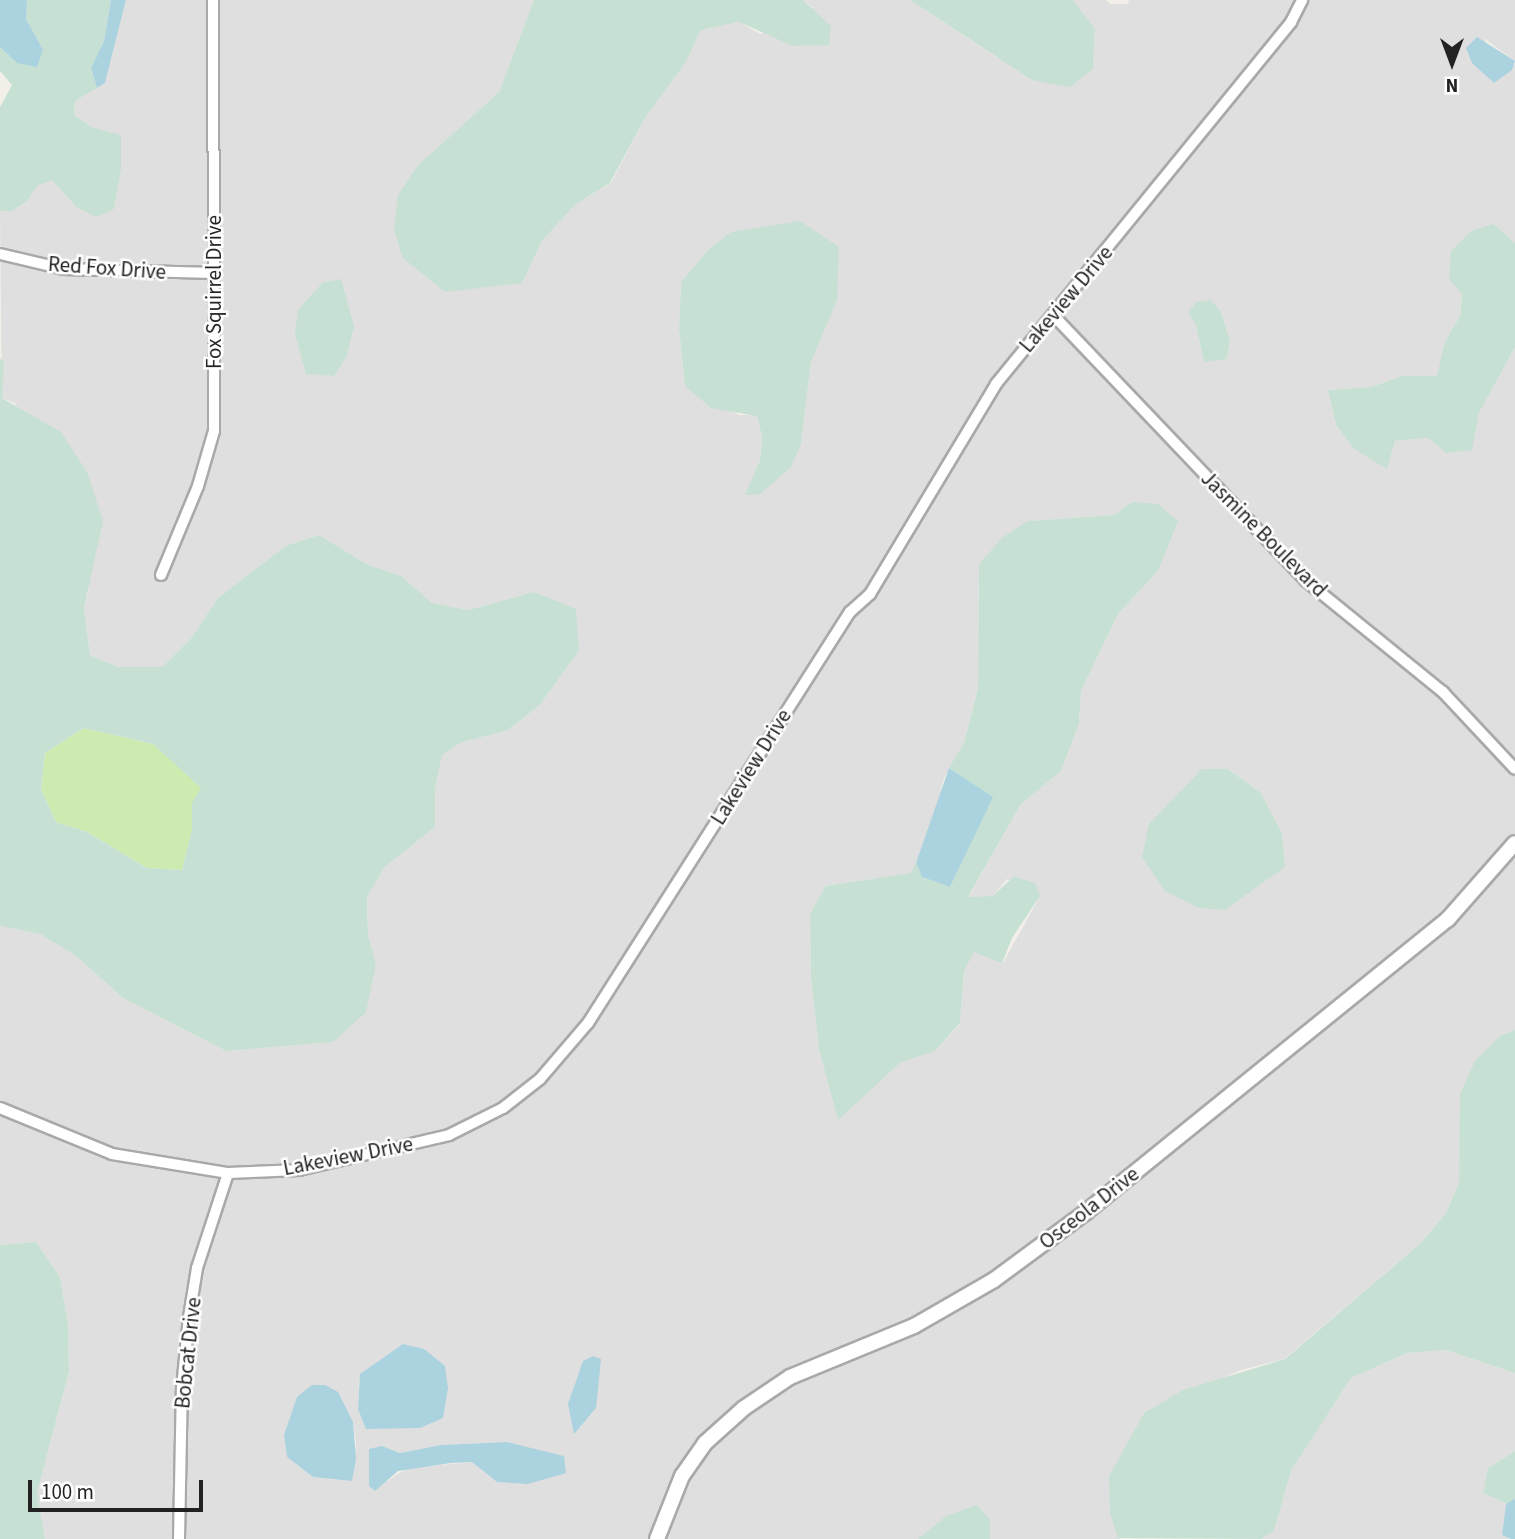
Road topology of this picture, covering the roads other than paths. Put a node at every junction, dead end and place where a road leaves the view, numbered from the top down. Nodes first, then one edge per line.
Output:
1 (213, 0) edge
2 (1302, 0) edge
3 (0, 254) edge
4 (214, 274) junction
5 (1054, 316) junction
6 (161, 575) dead end
7 (1515, 769) edge
8 (1515, 843) edge
9 (0, 1108) edge
10 (228, 1173) junction
11 (178, 1539) edge
12 (657, 1539) edge

1 - 4 street, Fox Squirrel Drive
2 - 5 street, Lakeview Drive
3 - 4 street, Red Fox Drive
4 - 6 street, Fox Squirrel Drive
5 - 7 street, Jasmine Boulevard
5 - 10 street, Lakeview Drive
8 - 12 street, Osceola Drive
9 - 10 street, Lakeview Drive
10 - 11 street, Bobcat Drive

